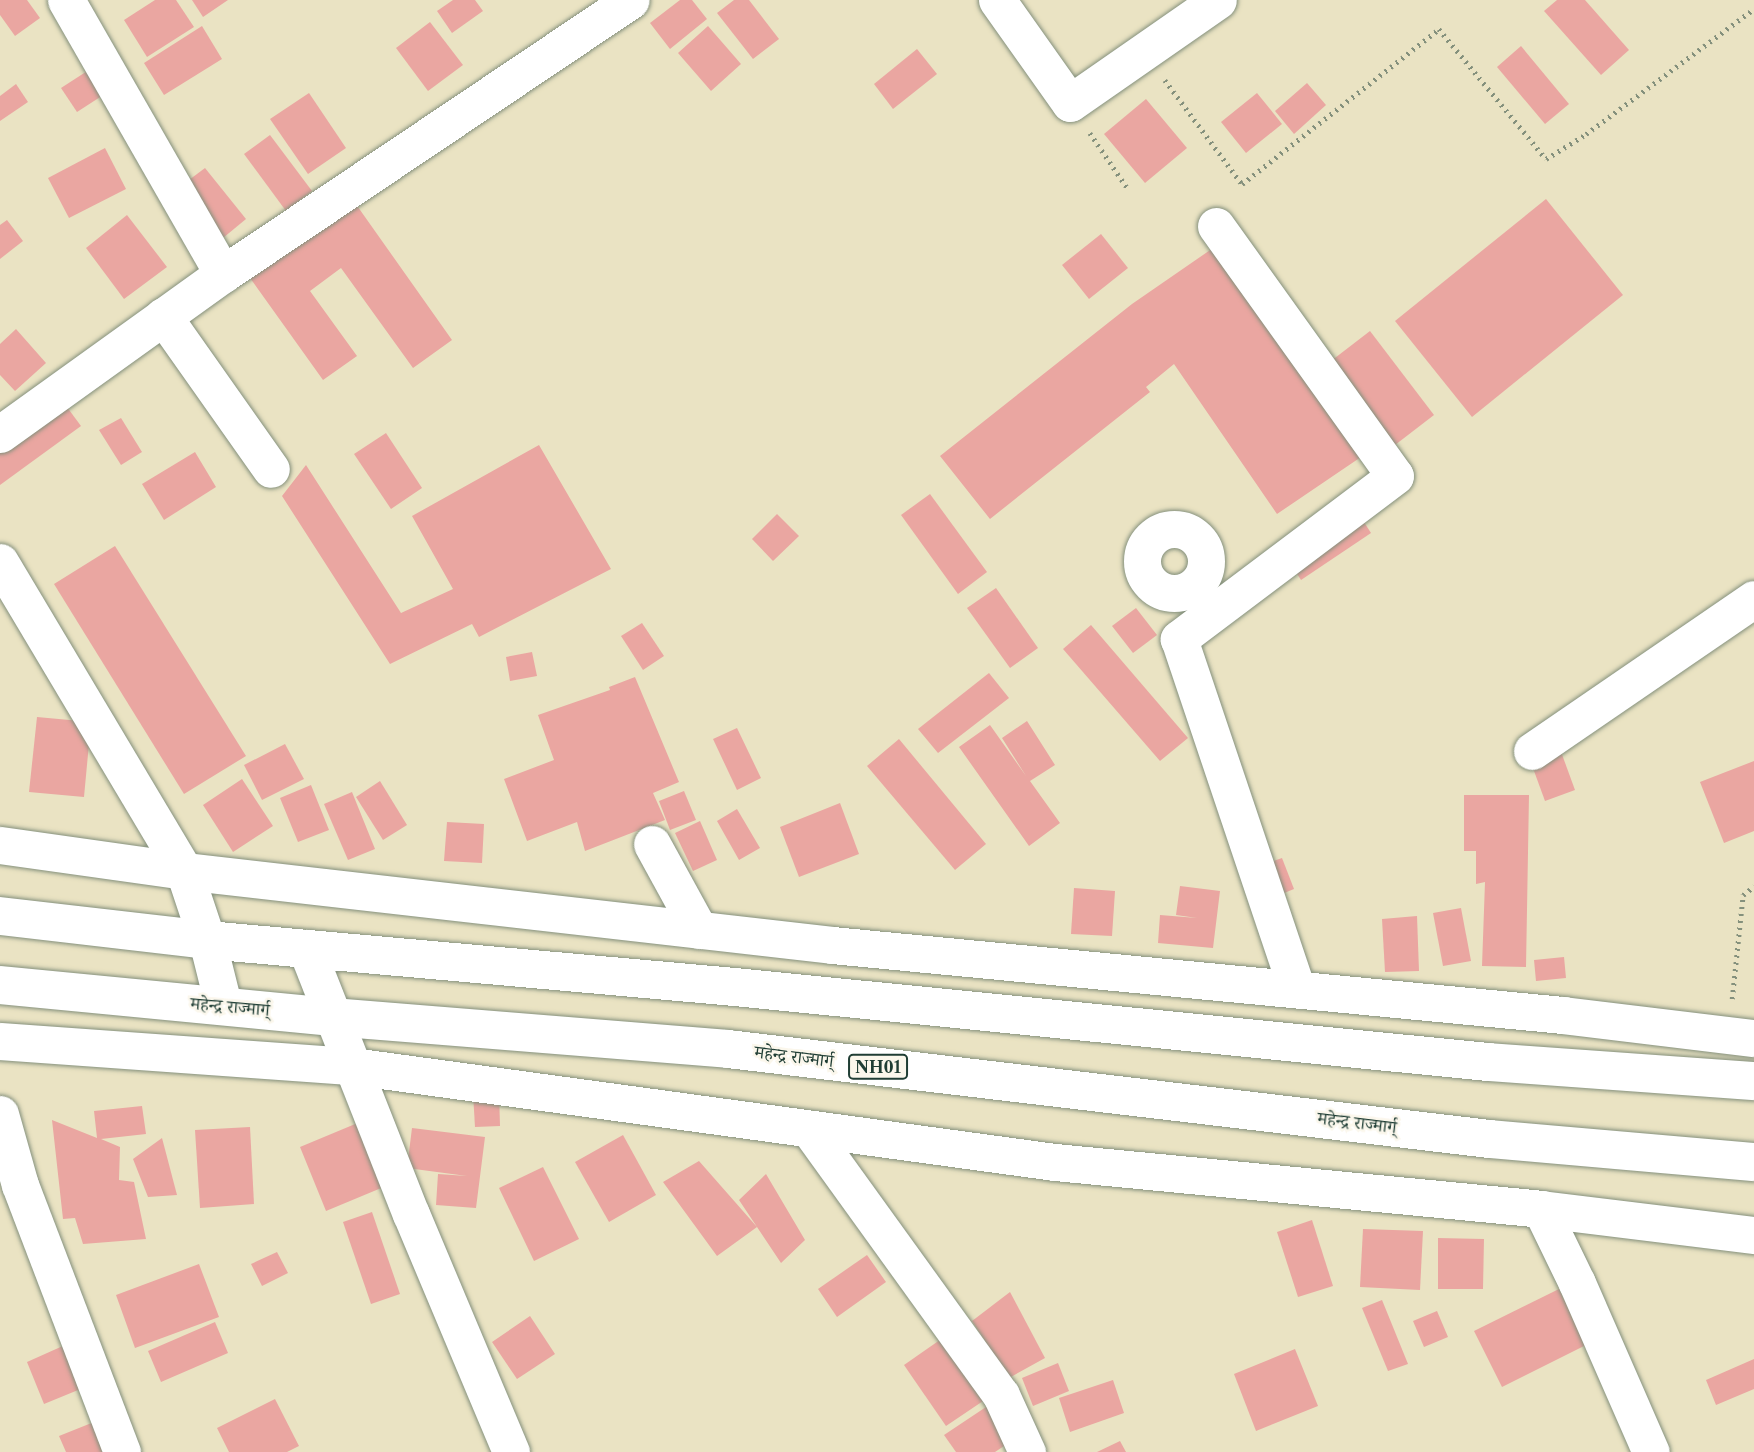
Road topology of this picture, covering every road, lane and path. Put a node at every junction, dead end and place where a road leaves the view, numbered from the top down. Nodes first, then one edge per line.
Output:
1 (66, 0) edge
2 (630, 0) edge
3 (997, 0) edge
4 (1218, 0) edge
5 (1754, 9) edge
6 (1144, 52) junction
7 (1070, 103) junction
8 (1128, 189) dead end
9 (1216, 226) dead end
10 (223, 274) junction
11 (163, 316) junction
12 (0, 434) edge
13 (271, 469) dead end
14 (0, 562) edge
15 (1754, 599) edge
16 (1532, 751) dead end
17 (652, 844) dead end
18 (0, 845) edge
19 (184, 871) junction
20 (1754, 886) edge
21 (0, 916) edge
22 (699, 930) junction
23 (207, 940) junction
24 (306, 948) junction
25 (0, 985) edge
26 (1297, 989) junction
27 (223, 1004) junction
28 (332, 1017) junction
29 (1741, 1036) edge
30 (0, 1041) edge
31 (352, 1066) junction
32 (1754, 1081) edge
33 (0, 1114) edge
34 (809, 1129) junction
35 (1754, 1162) edge
36 (1541, 1209) junction
37 (1754, 1235) edge
38 (122, 1452) edge
39 (511, 1452) edge
40 (1027, 1452) edge
41 (1651, 1452) edge

1 - 10 street
2 - 10 street
3 - 7 street
4 - 6 street
5 - 6 path
6 - 7 street
7 - 8 path
9 - 26 street
10 - 11 street
11 - 12 street
11 - 13 street
14 - 19 street
15 - 16 street
17 - 22 street
18 - 19 street
19 - 22 street
19 - 23 street
20 - 29 path
21 - 23 highway
22 - 26 street
23 - 24 highway
23 - 27 street
24 - 28 street
24 - 32 highway
25 - 27 highway, महेन्द्र राज्मार्ग् / NH01
26 - 29 street
27 - 28 highway, महेन्द्र राज्मार्ग् / NH01
28 - 31 street
28 - 35 highway, महेन्द्र राज्मार्ग् / NH01
30 - 31 street
31 - 34 street
31 - 39 street
33 - 38 street
34 - 36 street
34 - 40 street
36 - 37 street
36 - 41 street

